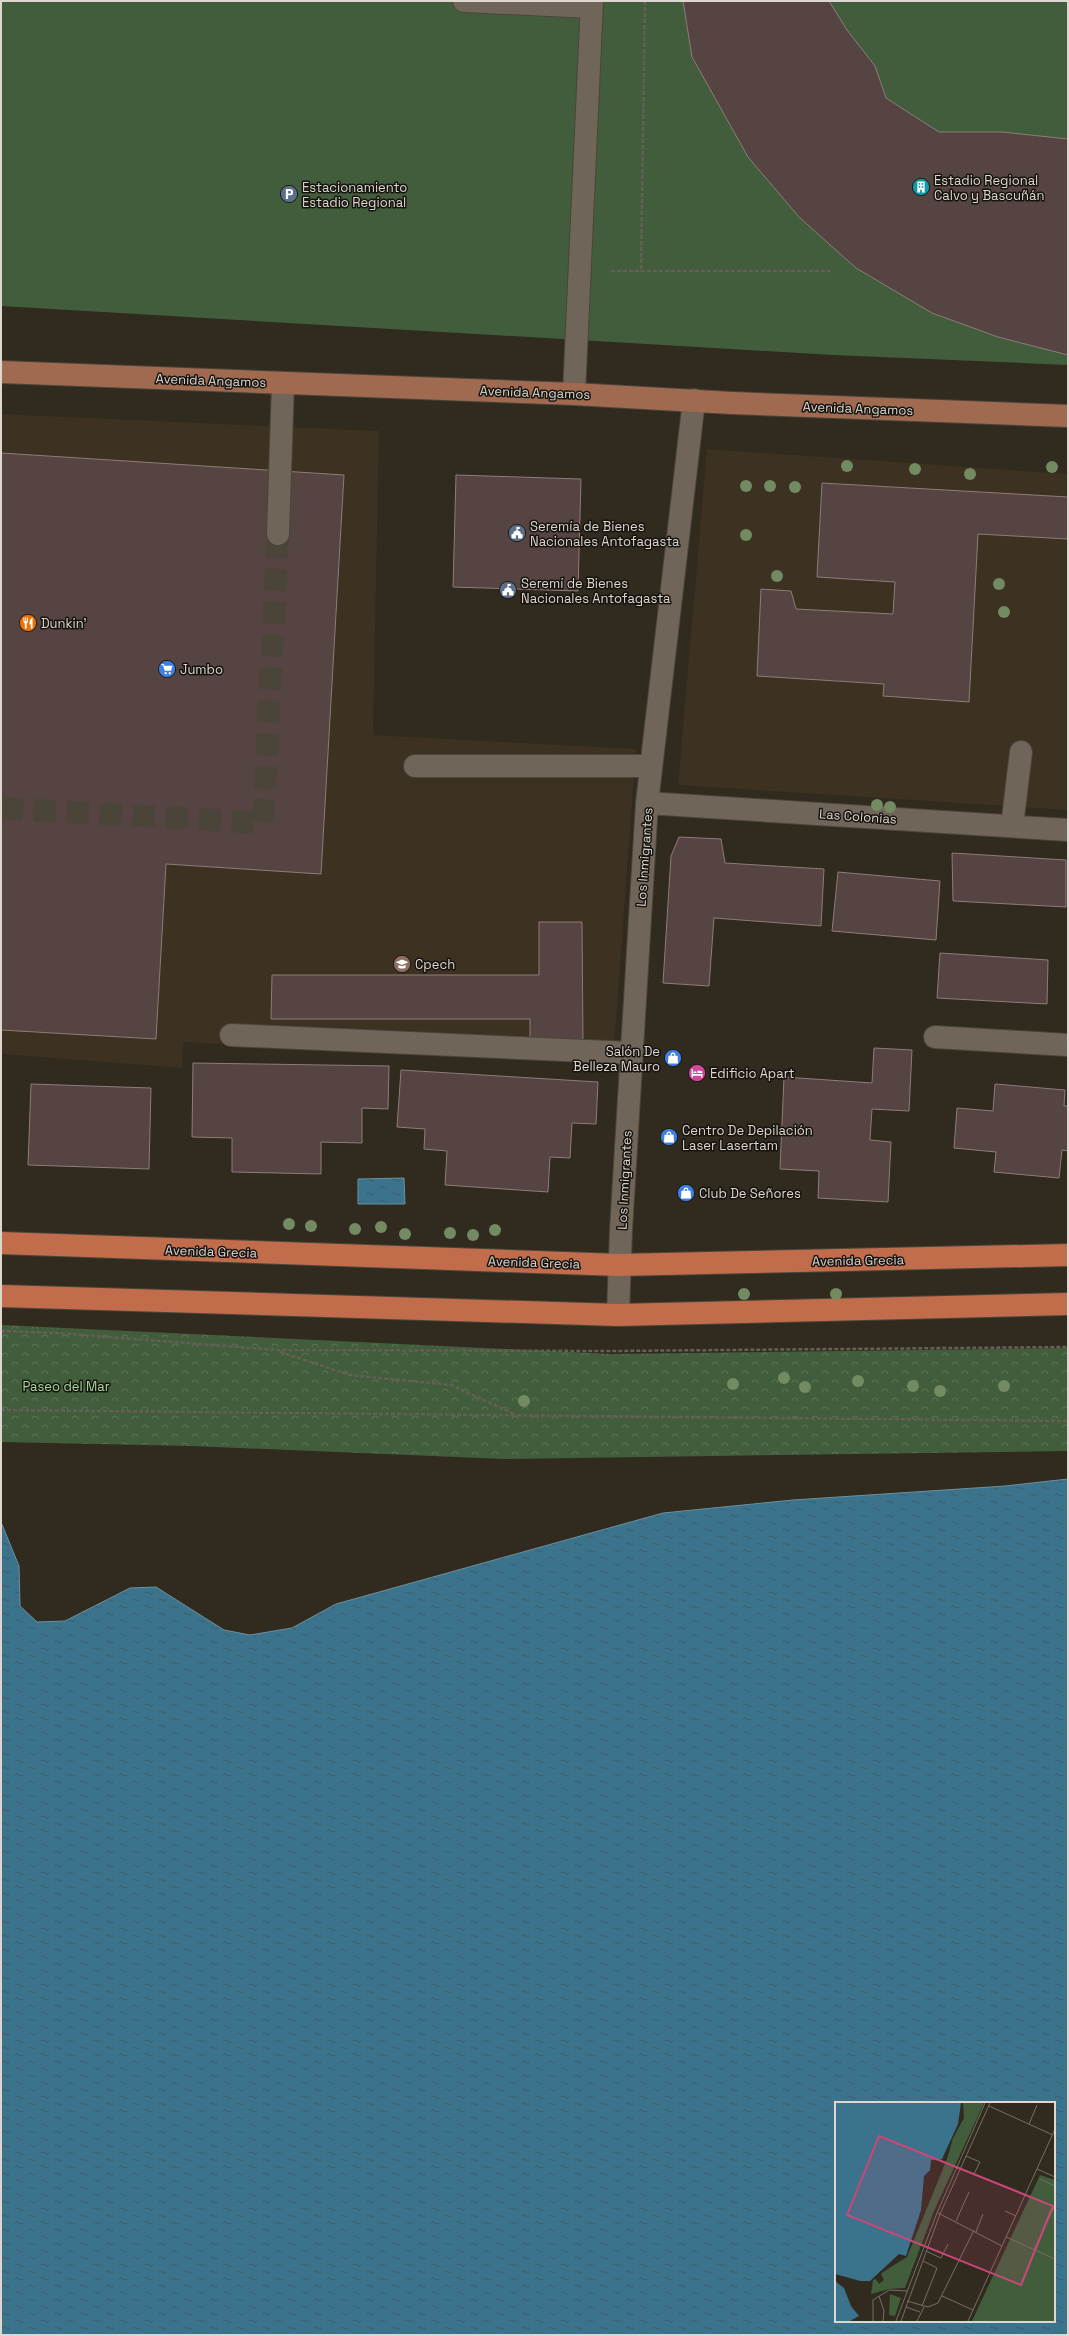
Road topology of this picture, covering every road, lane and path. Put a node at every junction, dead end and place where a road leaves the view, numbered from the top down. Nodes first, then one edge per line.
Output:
1 (464, 1) edge
2 (645, 1) edge
3 (592, 4) edge
4 (604, 270) dead end
5 (831, 270) dead end
6 (641, 271) junction
7 (1, 372) edge
8 (283, 383) junction
9 (574, 394) junction
10 (694, 400) junction
11 (1068, 416) edge
12 (278, 534) tunnel mouth
13 (1021, 752) dead end
14 (415, 766) dead end
15 (651, 766) junction
16 (647, 803) junction
17 (1012, 826) junction
18 (1068, 830) edge
19 (230, 1035) dead end
20 (935, 1037) dead end
21 (1068, 1045) edge
22 (631, 1053) junction
23 (1, 1243) edge
24 (1068, 1255) edge
25 (619, 1265) junction
26 (1, 1296) edge
27 (1068, 1304) edge
28 (618, 1315) junction
29 (1, 1331) edge
30 (1068, 1347) edge
31 (276, 1350) junction
32 (1, 1410) edge
33 (516, 1416) junction
34 (1068, 1421) edge

1 - 3 street
2 - 6 path
3 - 9 street
4 - 6 path
5 - 6 path
7 - 8 main road, Avenida Angamos
8 - 9 main road, Avenida Angamos
8 - 12 street
9 - 10 main road, Avenida Angamos
10 - 11 main road, Avenida Angamos
10 - 15 street, Los Inmigrantes
13 - 17 street
14 - 15 street
15 - 16 street, Los Inmigrantes
16 - 17 street, Las Colonias
16 - 22 street, Los Inmigrantes
17 - 18 street, Las Colonias
19 - 22 street
20 - 21 street
22 - 25 street, Los Inmigrantes
23 - 25 highway, Avenida Grecia
24 - 25 highway, Avenida Grecia
25 - 28 street, Los Inmigrantes
26 - 28 highway
27 - 28 highway
29 - 31 path
30 - 31 path
31 - 33 path
32 - 33 path
33 - 34 path

